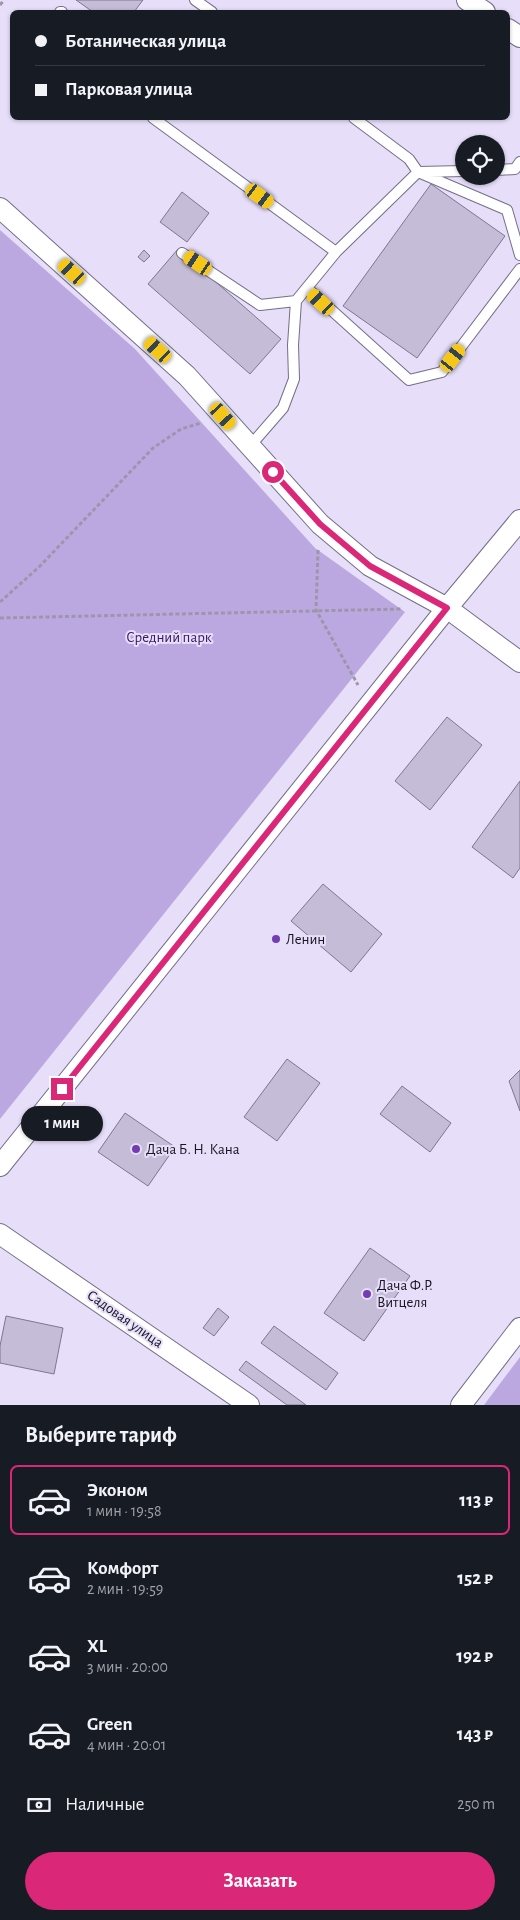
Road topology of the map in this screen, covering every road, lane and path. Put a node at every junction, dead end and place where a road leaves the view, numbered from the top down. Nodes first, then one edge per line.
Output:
1 (4, 0) edge
2 (195, 0) edge
3 (467, 0) edge
4 (0, 5) edge
5 (209, 10) edge
6 (482, 10) edge
7 (156, 120) edge
8 (357, 120) edge
9 (520, 162) edge
10 (505, 170) edge
11 (455, 171) edge
12 (418, 172) junction
13 (0, 208) edge
14 (336, 252) junction
15 (182, 253) dead end
16 (520, 255) edge
17 (520, 269) edge
18 (306, 288) junction
19 (296, 301) junction
20 (223, 416) junction
21 (250, 446) junction
22 (520, 520) edge
23 (320, 524) junction
24 (0, 602) edge
25 (447, 608) junction
26 (409, 609) dead end
27 (316, 610) junction
28 (0, 618) edge
29 (520, 662) edge
30 (370, 704) junction
31 (0, 1166) edge
32 (0, 1234) edge
33 (520, 1328) edge
34 (249, 1405) edge
35 (461, 1405) edge

1 - 4 path
2 - 5 lane
3 - 6 street
7 - 14 lane
8 - 12 lane
9 - 10 lane
11 - 12 lane
12 - 14 lane
12 - 16 lane
13 - 20 street
14 - 18 lane
15 - 19 lane
17 - 18 lane
18 - 19 lane
19 - 21 lane
20 - 21 street
20 - 24 path
21 - 23 street
22 - 25 street
23 - 25 street
23 - 27 path
25 - 29 street
25 - 30 street
26 - 27 path
27 - 28 path
27 - 30 path
30 - 31 street
32 - 34 street, Садовая улица
33 - 35 street

